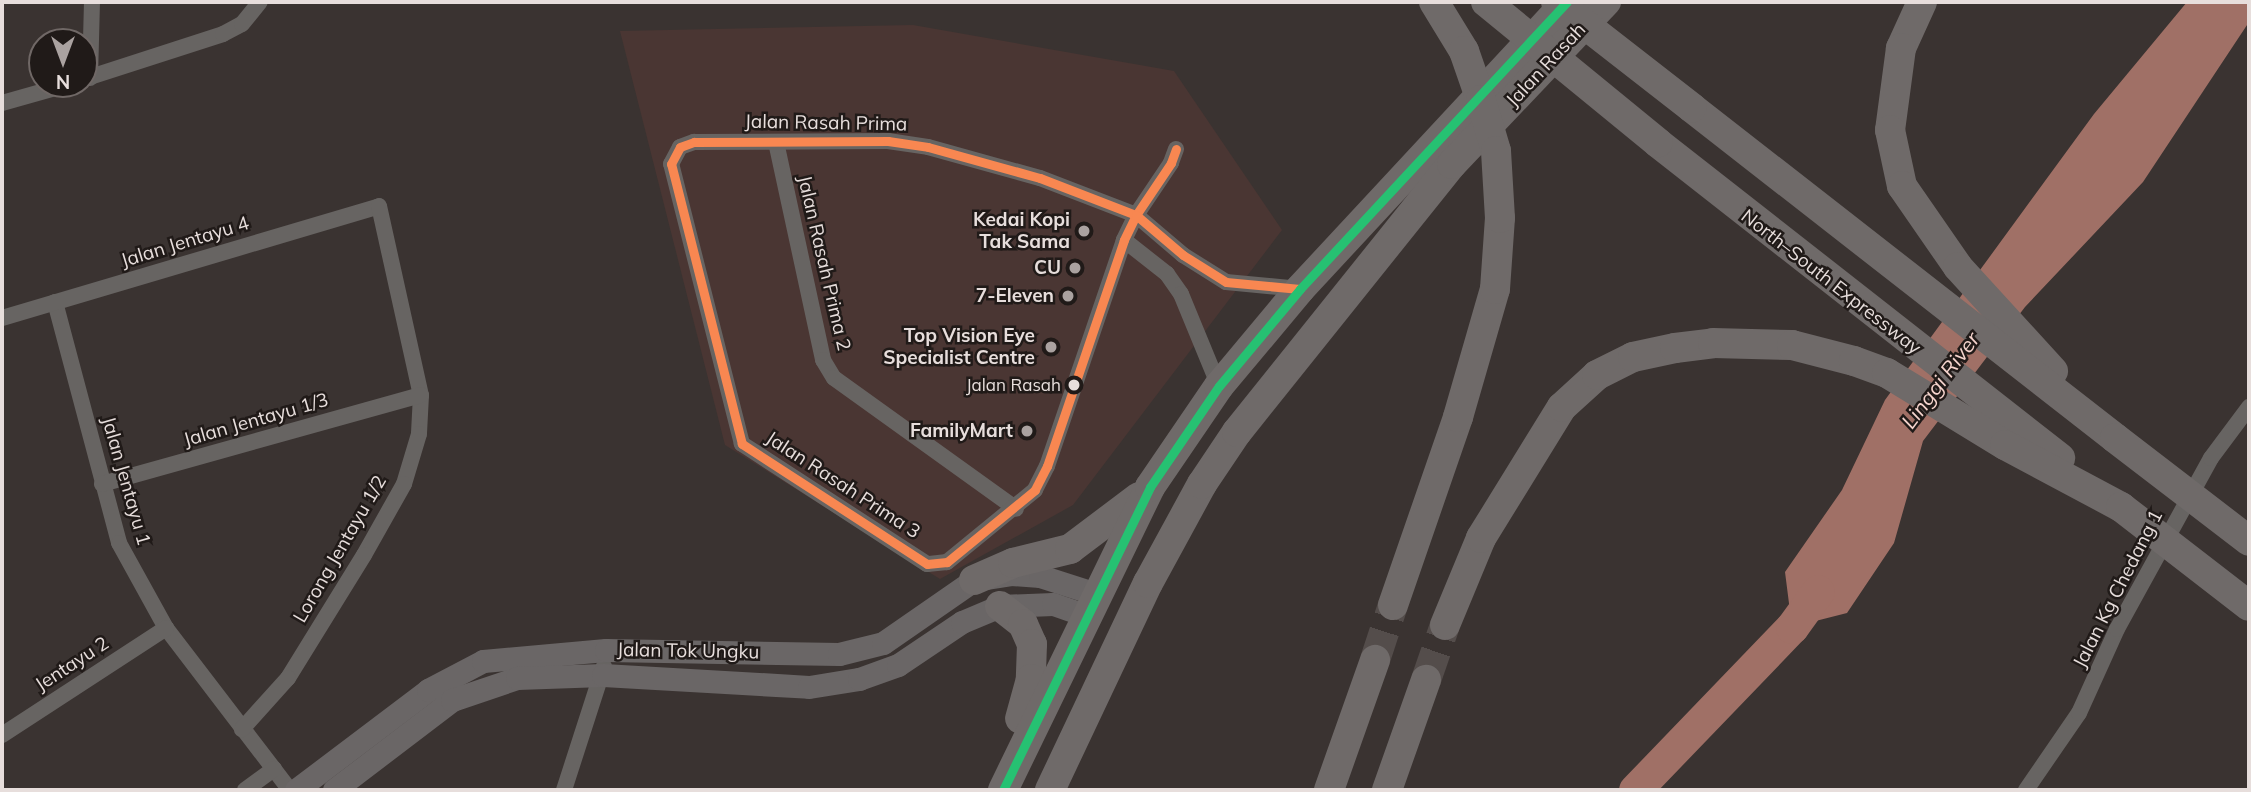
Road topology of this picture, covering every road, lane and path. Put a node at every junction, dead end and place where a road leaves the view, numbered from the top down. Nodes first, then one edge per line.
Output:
1 (92, 2) edge
2 (1434, 2) edge
3 (1486, 2) edge
4 (1556, 2) edge
5 (1567, 2) edge
6 (1606, 2) edge
7 (1922, 2) edge
8 (259, 4) edge
9 (90, 28) edge
10 (98, 75) edge
11 (28, 96) edge
12 (2, 103) edge
13 (694, 142) joint
14 (776, 142) junction
15 (1176, 149) dead end
16 (380, 206) joint
17 (1136, 215) junction
18 (1124, 240) junction
19 (1300, 289) junction
20 (55, 302) junction
21 (2, 318) edge
22 (1219, 386) junction
23 (421, 396) junction
24 (2249, 407) edge
25 (2115, 438) junction
26 (102, 484) junction
27 (1150, 488) junction
28 (2122, 507) junction
29 (1016, 509) junction
30 (2249, 541) edge
31 (974, 580) junction
32 (1148, 583) junction
33 (1393, 605) tunnel mouth
34 (1000, 606) junction
35 (2249, 606) edge
36 (1096, 607) junction
37 (1445, 625) tunnel mouth
38 (166, 628) junction
39 (606, 650) junction
40 (1375, 660) tunnel mouth
41 (1108, 662) junction
42 (603, 675) junction
43 (1426, 680) tunnel mouth
44 (242, 729) junction
45 (2, 735) edge
46 (274, 769) junction
47 (244, 790) edge
48 (290, 790) edge
49 (296, 790) edge
50 (334, 790) edge
51 (564, 790) edge
52 (1001, 790) edge
53 (1050, 790) edge
54 (1329, 790) edge
55 (1387, 790) edge
56 (2026, 790) edge

1 - 9 street
2 - 33 highway, bridge
3 - 28 highway, North–South Expressway, bridge
4 - 25 highway, bridge
5 - 19 highway, Jalan Rasah
6 - 32 highway, Jalan Rasah
7 - 25 highway
8 - 10 street
11 - 12 street
13 - 14 street, Jalan Rasah Prima
13 - 29 street, Jalan Rasah Prima 3
14 - 17 street, Jalan Rasah Prima
14 - 29 street, Jalan Rasah Prima 2
15 - 17 street, Jalan Rasah Prima 3
16 - 20 street, Jalan Jentayu 4
16 - 23 street, Lorong Jentayu 1/2
17 - 18 street, Jalan Rasah Prima 3
17 - 19 street, Jalan Rasah Prima
18 - 22 street
18 - 29 street, Jalan Rasah Prima 3
19 - 22 highway, Jalan Rasah
20 - 21 street, Jalan Jentayu 4
20 - 26 street, Jalan Jentayu 1
22 - 27 highway, Jalan Rasah
23 - 26 street, Jalan Jentayu 1/3
23 - 44 street, Lorong Jentayu 1/2
24 - 56 street, Jalan Kg Chedang 1
25 - 30 highway, bridge
26 - 38 street, Jalan Jentayu 1
27 - 31 highway
27 - 36 highway, Jalan Rasah
28 - 35 highway, North–South Expressway, bridge
28 - 37 highway
31 - 36 main road, Jalan Tok Ungku
31 - 39 main road, Jalan Tok Ungku
32 - 36 highway
32 - 41 highway, Jalan Rasah
34 - 36 main road, Jalan Tok Ungku
34 - 42 main road, Jalan Tok Ungku
34 - 52 highway
36 - 41 highway
36 - 52 highway, Jalan Rasah
38 - 44 street, Jalan Jentayu 1
38 - 45 street, Jentayu 2
39 - 42 street
39 - 49 main road, Jalan Tok Ungku
40 - 54 highway
41 - 53 highway, Jalan Rasah
42 - 50 main road, Jalan Tok Ungku
42 - 51 street
43 - 55 highway
44 - 46 street, Jalan Jentayu 1
46 - 47 street
46 - 48 street, Jalan Jentayu 1

